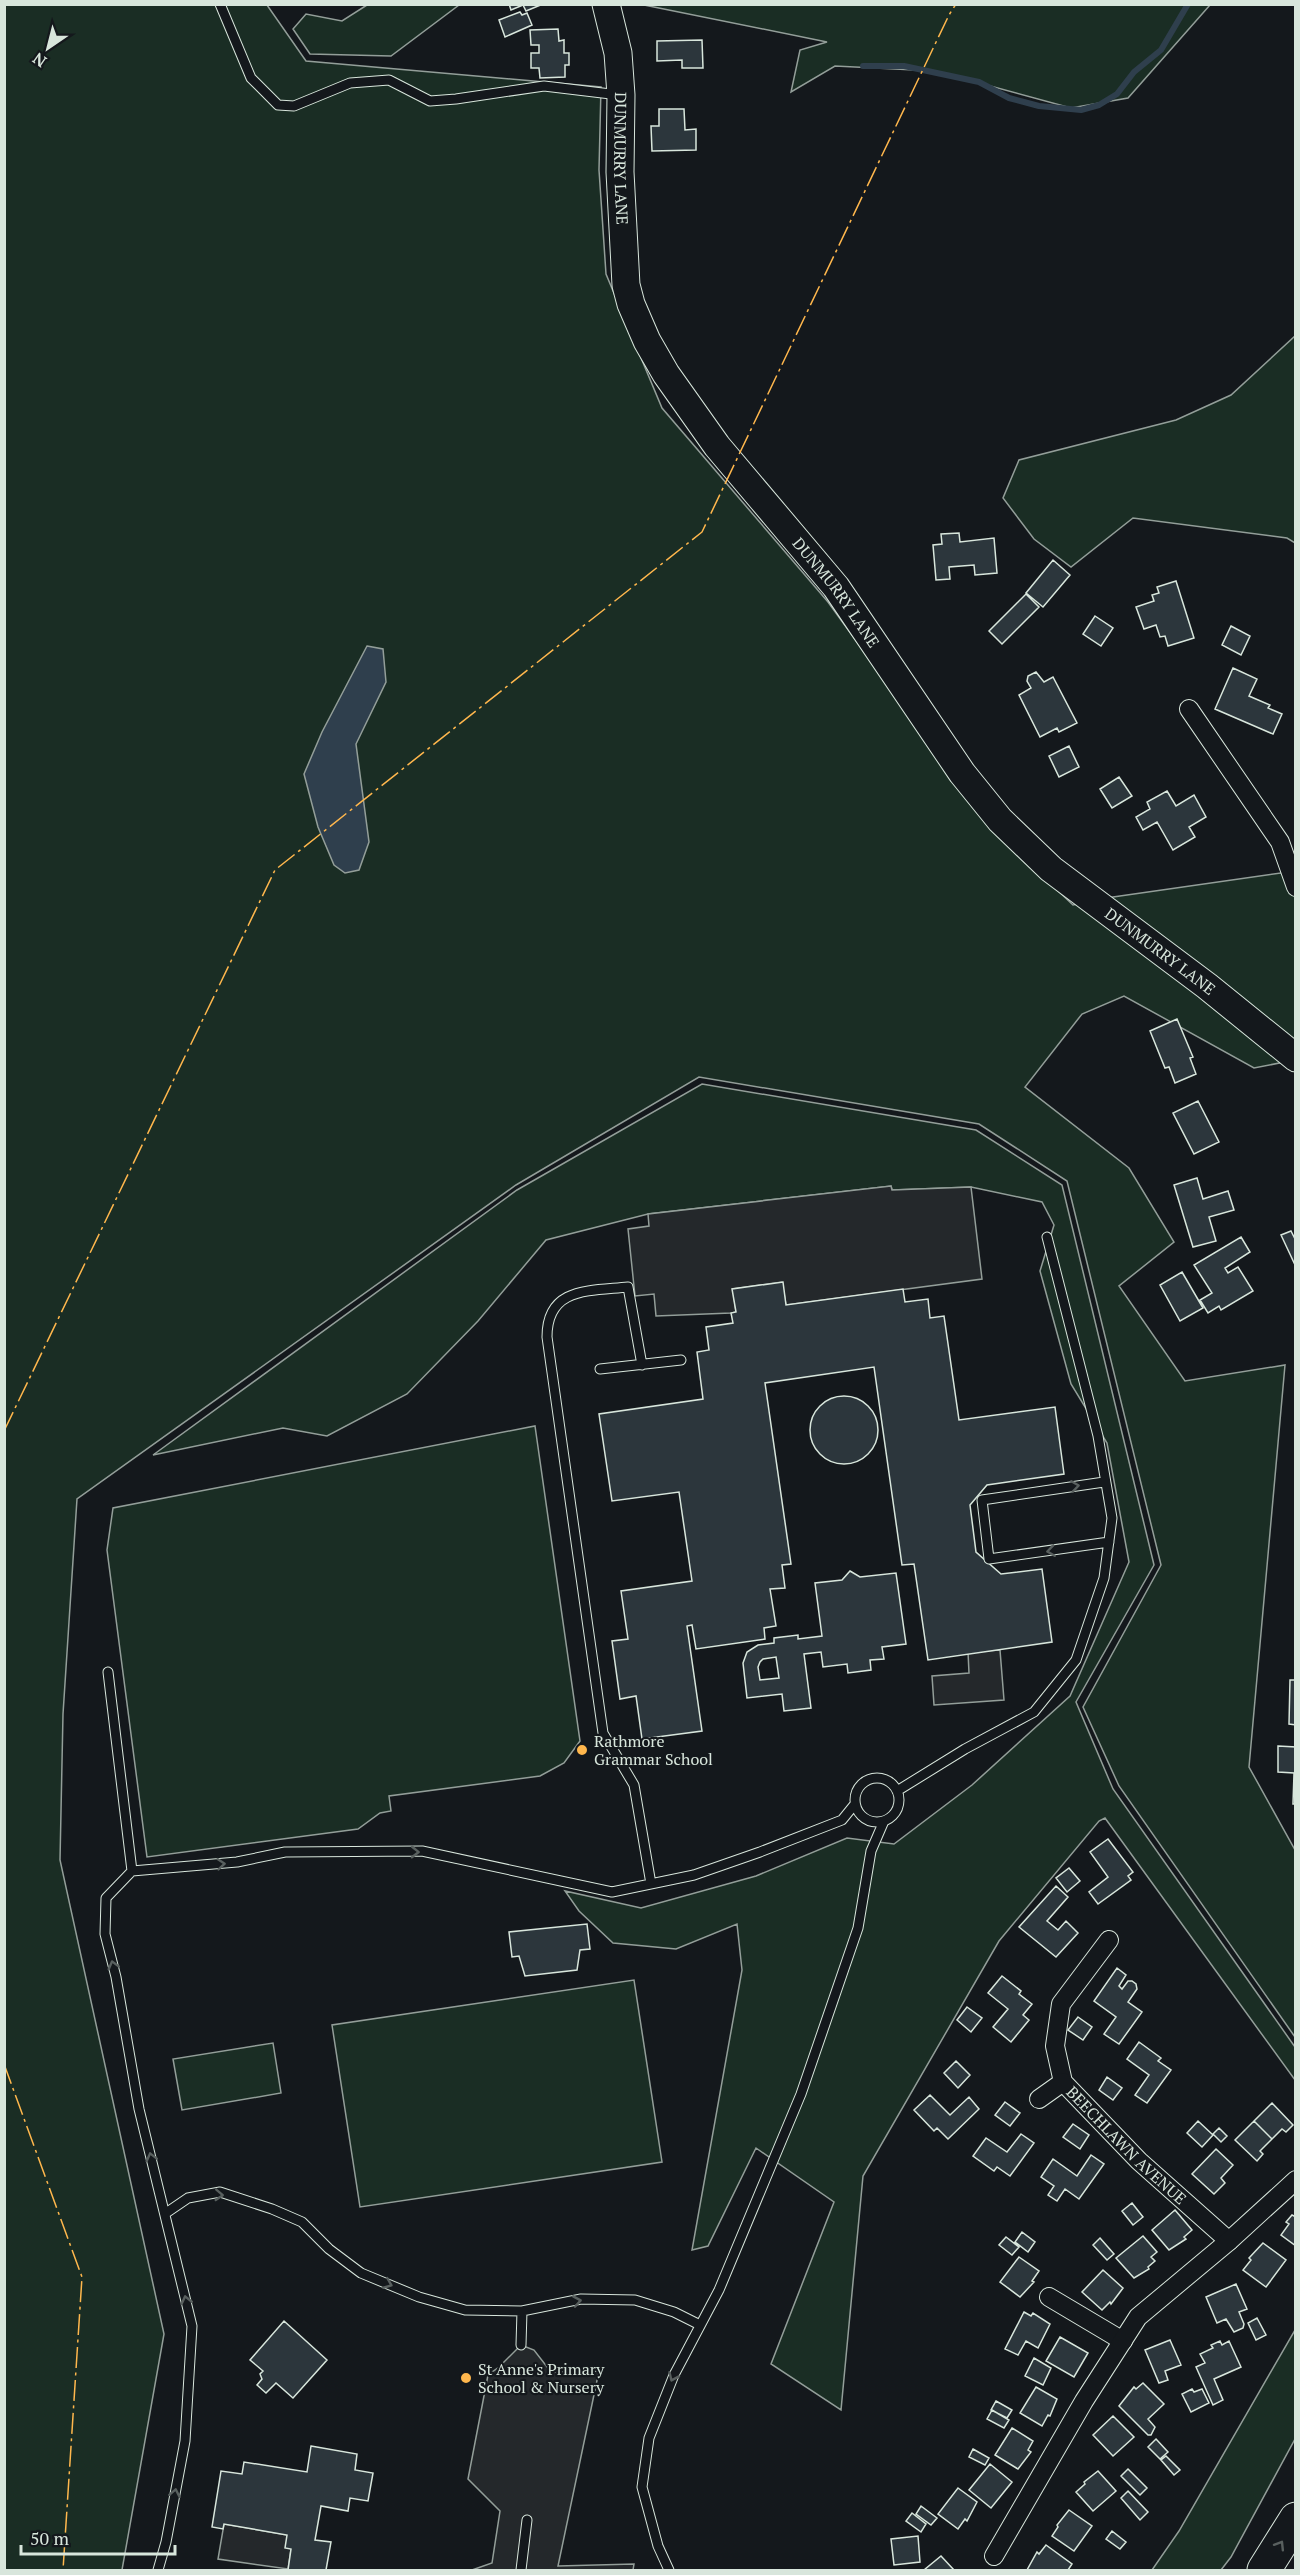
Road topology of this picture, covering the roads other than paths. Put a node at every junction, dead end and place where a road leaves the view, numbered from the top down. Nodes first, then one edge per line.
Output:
1 (220, 4) edge
2 (606, 4) edge
3 (621, 95) junction
4 (1189, 709) dead end
5 (1296, 886) edge
6 (1296, 1058) edge
7 (1047, 1238) dead end
8 (639, 1286) dead end
9 (628, 1287) junction
10 (681, 1360) dead end
11 (642, 1365) junction
12 (600, 1370) dead end
13 (1104, 1482) junction
14 (1108, 1542) junction
15 (108, 1672) dead end
16 (897, 1791) junction
17 (855, 1804) junction
18 (884, 1821) junction
19 (132, 1871) junction
20 (651, 1884) junction
21 (1109, 1940) dead end
22 (1063, 2082) junction
23 (1039, 2099) dead end
24 (1296, 2180) edge
25 (166, 2213) junction
26 (1230, 2241) junction
27 (1049, 2297) dead end
28 (522, 2311) junction
29 (700, 2325) junction
30 (1123, 2341) junction
31 (521, 2345) dead end
32 (1296, 2519) edge
33 (527, 2520) dead end
34 (994, 2556) dead end
35 (158, 2571) edge
36 (521, 2571) edge
37 (669, 2571) edge
38 (1264, 2571) edge

1 - 3 lane
2 - 3 street, DUNMURRY LANE
3 - 6 street, DUNMURRY LANE
4 - 5 street
7 - 13 lane
8 - 9 lane
9 - 11 lane
9 - 20 lane
10 - 11 lane
11 - 12 lane
13 - 14 lane
14 -> 13 lane
14 - 16 lane
15 - 19 lane
16 - 17 lane
16 - 18 lane
17 - 18 lane
17 - 20 lane
18 - 29 lane
19 -> 20 lane
25 -> 19 lane
21 - 22 street, BEECHLAWN AVENUE
22 - 23 street
22 - 26 street, BEECHLAWN AVENUE
24 - 26 street
25 -> 28 lane
35 -> 25 lane
26 - 30 street
27 - 30 street
28 -> 29 lane
28 - 31 lane
29 -> 37 lane
30 - 34 street
38 -> 32 highway
33 - 36 lane

